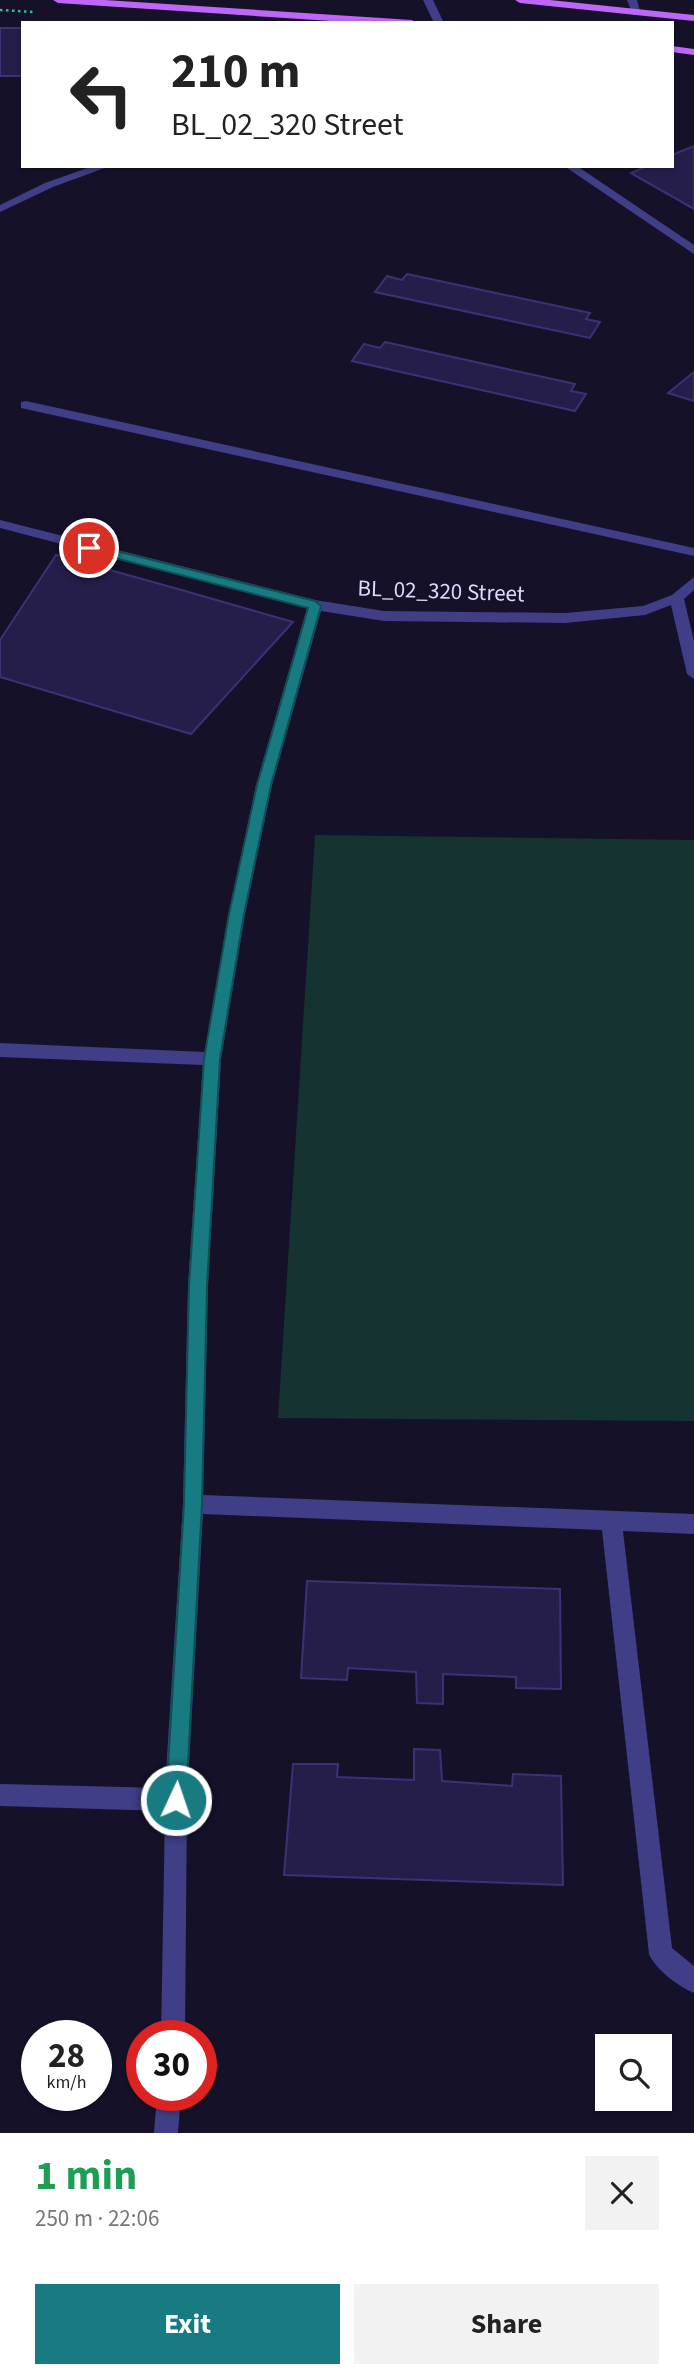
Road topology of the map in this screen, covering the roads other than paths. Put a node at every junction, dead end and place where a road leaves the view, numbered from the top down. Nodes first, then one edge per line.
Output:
1 (58, 0) edge
2 (428, 0) edge
3 (520, 0) edge
4 (632, 0) edge
5 (637, 13) junction
6 (694, 18) edge
7 (381, 21) edge
8 (438, 21) edge
9 (674, 49) edge
10 (694, 51) edge
11 (100, 168) edge
12 (572, 168) edge
13 (0, 209) edge
14 (694, 250) edge
15 (26, 405) dead end
16 (0, 524) edge
17 (694, 552) edge
18 (694, 582) edge
19 (677, 598) junction
20 (315, 606) junction
21 (694, 674) edge
22 (0, 1050) edge
23 (212, 1059) junction
24 (193, 1504) junction
25 (611, 1520) junction
26 (694, 1524) edge
27 (0, 1795) edge
28 (176, 1800) junction
29 (694, 1982) edge
30 (173, 2020) edge
31 (168, 2111) edge
32 (166, 2133) edge

1 - 7 main road
2 - 8 street
3 - 5 main road
4 - 5 street
5 - 6 main road
9 - 10 main road
11 - 13 street
12 - 14 street
15 - 17 street
16 - 20 street, BL_02_320 Street
18 - 19 street
19 - 20 street, BL_02_320 Street
19 - 21 street
20 - 23 street
22 - 23 street
23 - 24 street
24 - 25 street
24 - 28 street
25 - 26 street
25 - 29 street
27 - 28 street
28 - 30 street
31 - 32 street

